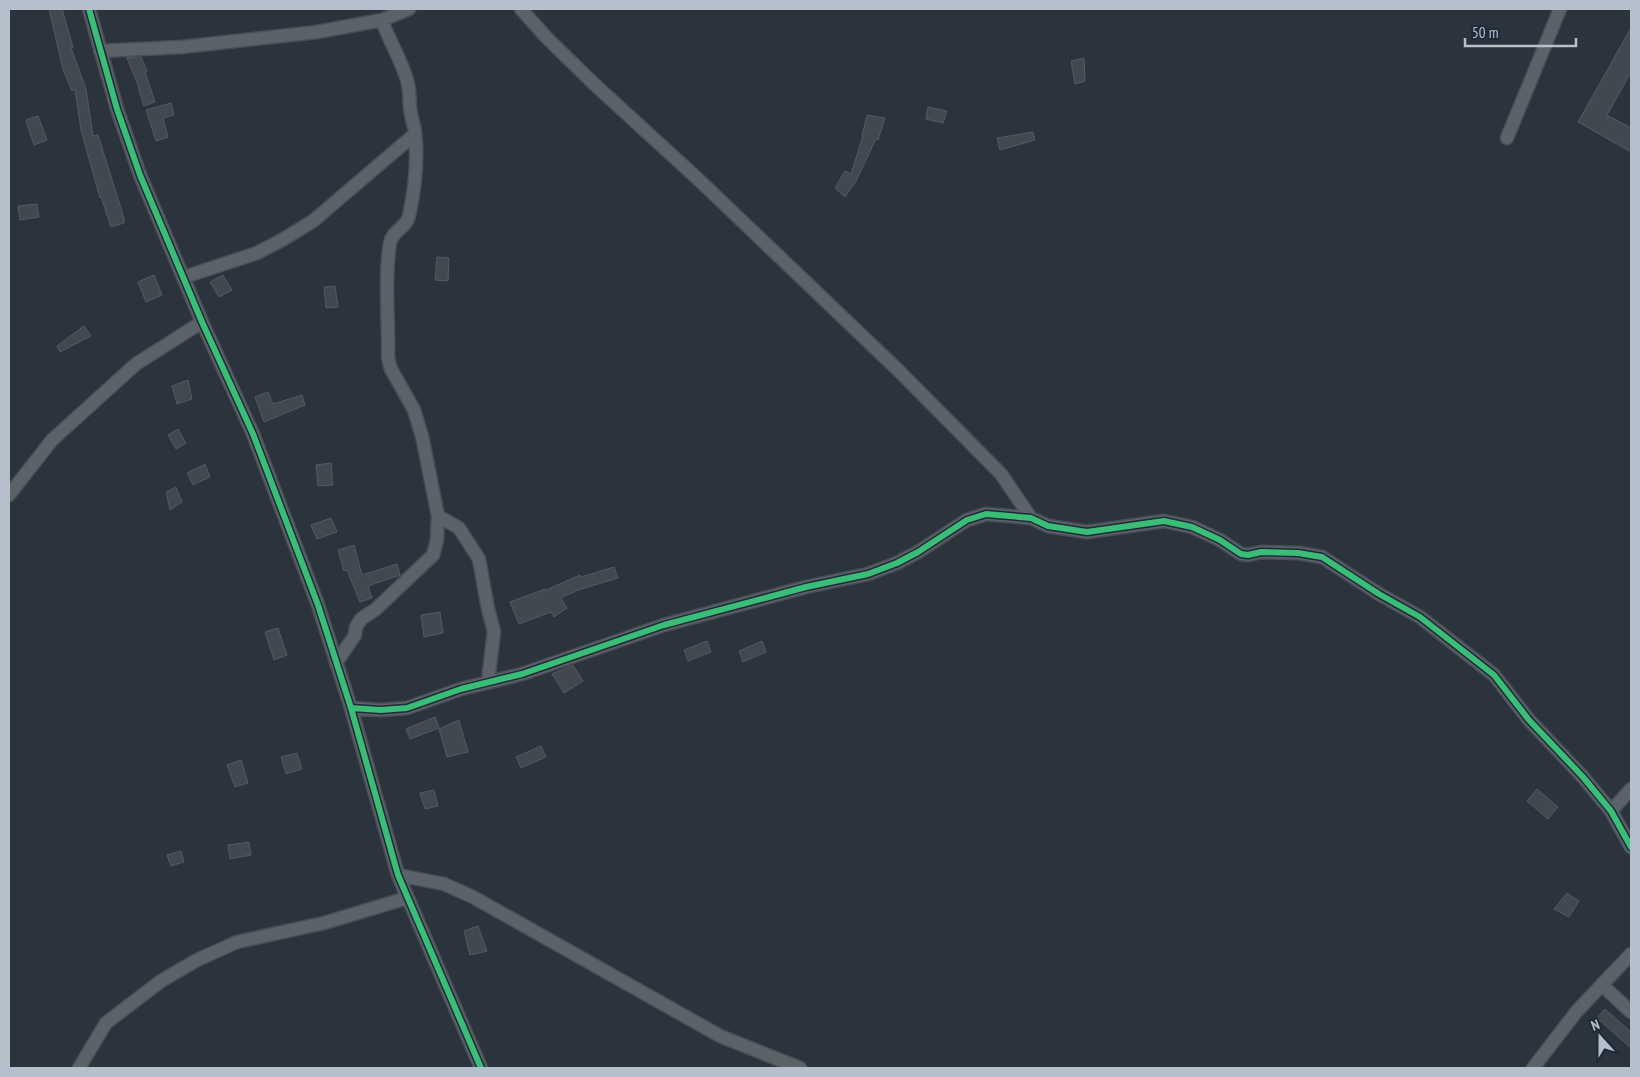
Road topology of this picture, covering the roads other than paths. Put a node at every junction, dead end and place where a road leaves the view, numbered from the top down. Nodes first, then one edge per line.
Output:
1 (88, 9) edge
2 (409, 9) edge
3 (521, 9) edge
4 (1560, 9) edge
5 (382, 20) junction
6 (100, 51) junction
7 (415, 134) junction
8 (1508, 138) dead end
9 (184, 277) junction
10 (202, 322) junction
11 (9, 495) edge
12 (438, 516) junction
13 (1031, 518) junction
14 (336, 663) junction
15 (488, 682) junction
16 (351, 708) junction
17 (1631, 789) edge
18 (1611, 811) junction
19 (1631, 847) edge
20 (398, 875) junction
21 (407, 898) junction
22 (1631, 954) edge
23 (1602, 985) junction
24 (1631, 1012) edge
25 (764, 1055) junction
26 (80, 1068) edge
27 (481, 1068) edge
28 (761, 1068) edge
29 (800, 1068) edge
30 (1533, 1068) edge

1 - 6 street
2 - 5 street
3 - 13 street
4 - 8 street
5 - 6 street
5 - 7 street
6 - 9 street
7 - 9 street
7 - 12 street
9 - 10 street
10 - 11 street
10 - 14 street
12 - 14 street
12 - 15 street
13 - 15 street
13 - 18 street
14 - 16 street
15 - 16 street
16 - 20 street
17 - 18 street
18 - 19 street
20 - 21 street
20 - 25 street
21 - 26 street
21 - 27 street
22 - 23 street
23 - 24 street
23 - 30 street
25 - 28 street
25 - 29 street

